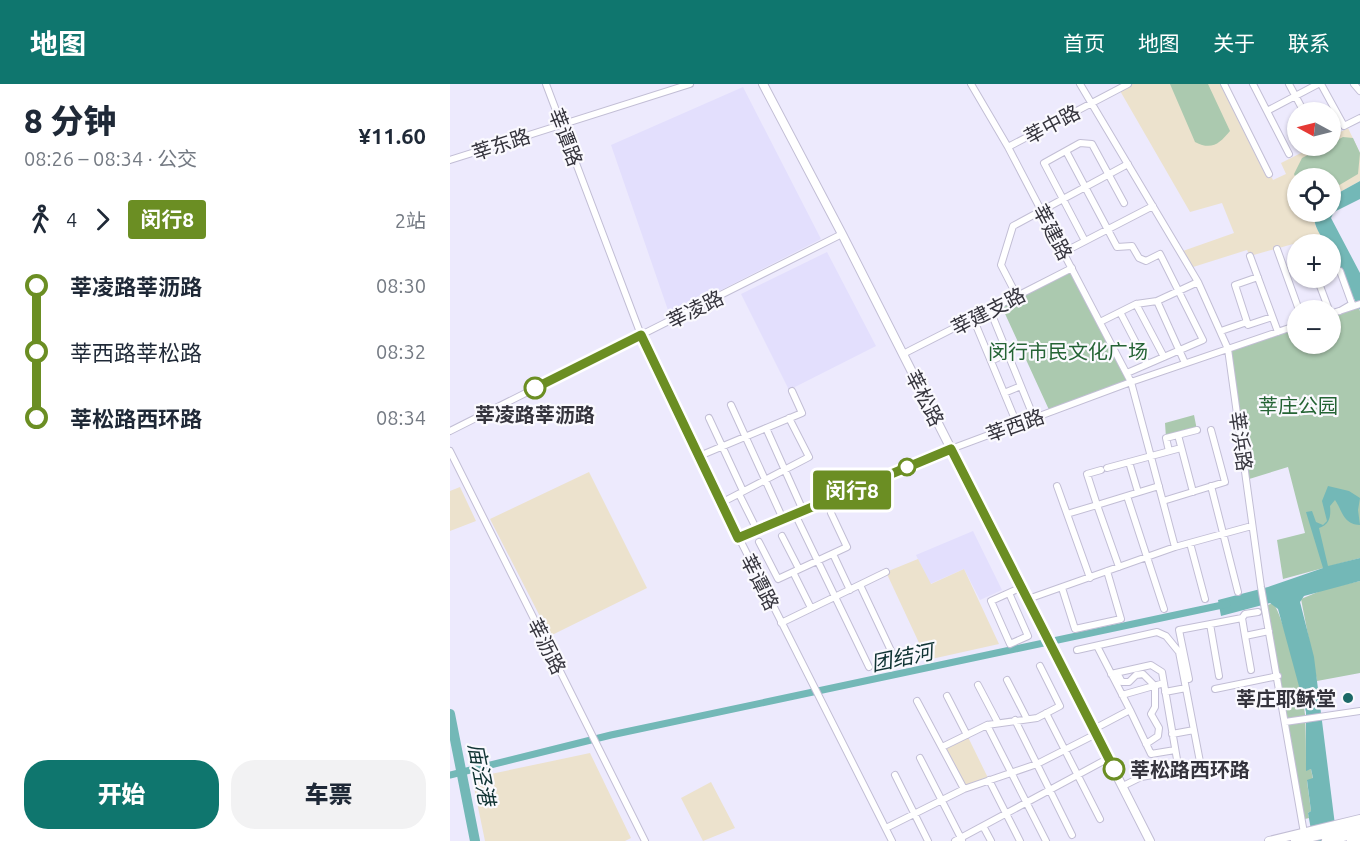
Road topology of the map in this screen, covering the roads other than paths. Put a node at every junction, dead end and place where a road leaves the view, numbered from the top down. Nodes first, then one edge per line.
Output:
1 (546, 84) edge
2 (690, 84) edge
3 (763, 84) edge
4 (971, 84) edge
5 (1080, 84) edge
6 (1128, 84) edge
7 (1224, 84) edge
8 (1253, 84) edge
9 (1289, 84) edge
10 (1320, 84) edge
11 (1354, 84) edge
12 (1360, 92) edge
13 (1295, 96) junction
14 (1298, 102) edge
15 (1091, 103) junction
16 (1267, 111) junction
17 (1360, 118) edge
18 (561, 125) junction
19 (1008, 147) junction
20 (1287, 150) edge
21 (1066, 151) junction
22 (450, 160) edge
23 (1128, 164) junction
24 (1269, 174) dead end
25 (1109, 175) junction
26 (1086, 187) junction
27 (1063, 199) junction
28 (1124, 203) dead end
29 (1153, 206) junction
30 (1042, 211) junction
31 (1108, 229) junction
32 (842, 234) junction
33 (1085, 242) junction
34 (1277, 249) dead end
35 (1064, 252) junction
36 (1250, 256) dead end
37 (1072, 268) junction
38 (1341, 274) edge
39 (1258, 277) junction
40 (1198, 282) junction
41 (1180, 291) junction
42 (1017, 296) junction
43 (1295, 300) edge
44 (1157, 301) junction
45 (1137, 304) junction
46 (1360, 304) edge
47 (990, 310) junction
48 (1341, 310) edge
49 (1341, 311) edge
50 (1120, 312) junction
51 (1272, 317) junction
52 (973, 318) junction
53 (1100, 322) junction
54 (1247, 322) junction
55 (1287, 329) edge
56 (1221, 331) junction
57 (1278, 332) junction
58 (641, 335) junction
59 (1228, 349) junction
60 (1179, 350) junction
61 (1008, 353) junction
62 (903, 354) junction
63 (1164, 357) junction
64 (991, 361) junction
65 (1185, 363) junction
66 (1147, 364) junction
67 (1127, 373) junction
68 (1131, 382) junction
69 (1021, 386) junction
70 (792, 391) dead end
71 (1004, 393) junction
72 (731, 405) dead end
73 (709, 418) dead end
74 (789, 418) junction
75 (1034, 418) junction
76 (1017, 424) junction
77 (766, 428) junction
78 (1197, 430) dead end
79 (1211, 430) dead end
80 (450, 431) edge
81 (1178, 435) junction
82 (745, 437) junction
83 (722, 446) junction
84 (1181, 448) junction
85 (951, 449) junction
86 (450, 451) edge
87 (1169, 451) junction
88 (1151, 456) junction
89 (697, 457) junction
90 (1129, 462) junction
91 (784, 470) junction
92 (765, 480) junction
93 (1057, 486) dead end
94 (1159, 486) junction
95 (1211, 486) junction
96 (1138, 492) junction
97 (1193, 492) junction
98 (741, 493) junction
99 (1127, 496) junction
100 (1163, 501) junction
101 (720, 503) junction
102 (1097, 505) junction
103 (801, 506) dead end
104 (831, 513) dead end
105 (795, 514) junction
106 (1067, 514) junction
107 (783, 519) junction
108 (754, 524) dead end
109 (1248, 527) dead end
110 (1224, 534) junction
111 (782, 536) dead end
112 (738, 538) junction
113 (759, 542) dead end
114 (1190, 543) junction
115 (1175, 547) junction
116 (832, 554) junction
117 (1147, 558) junction
118 (818, 561) junction
119 (1119, 567) junction
120 (796, 570) junction
121 (886, 572) dead end
122 (1107, 572) junction
123 (1090, 578) junction
124 (860, 585) junction
125 (1022, 587) junction
126 (1062, 588) junction
127 (850, 590) junction
128 (1238, 592) dead end
129 (1009, 593) junction
130 (835, 597) junction
131 (1028, 599) junction
132 (1205, 599) dead end
133 (811, 608) junction
134 (1164, 609) dead end
135 (1258, 612) dead end
136 (1242, 618) junction
137 (781, 623) junction
138 (1210, 624) junction
139 (1269, 631) junction
140 (1245, 636) junction
141 (1097, 646) junction
142 (1077, 650) dead end
143 (894, 657) dead end
144 (1040, 666) dead end
145 (869, 667) dead end
146 (1251, 670) dead end
147 (1114, 673) junction
148 (1219, 676) dead end
149 (1278, 676) junction
150 (1007, 680) dead end
151 (1189, 680) dead end
152 (1164, 683) junction
153 (978, 685) dead end
154 (1155, 686) junction
155 (1186, 688) junction
156 (1215, 689) dead end
157 (1166, 692) junction
158 (1122, 695) junction
159 (947, 696) dead end
160 (917, 701) dead end
161 (1130, 711) junction
162 (1360, 711) edge
163 (1046, 713) junction
164 (1026, 719) junction
165 (1015, 720) junction
166 (1285, 722) junction
167 (998, 723) junction
168 (987, 724) junction
169 (1194, 730) junction
170 (1095, 732) junction
171 (1173, 734) junction
172 (967, 735) junction
173 (1146, 744) junction
174 (942, 747) junction
175 (1065, 750) junction
176 (1175, 750) junction
177 (920, 758) dead end
178 (1108, 758) junction
179 (1037, 764) junction
180 (1179, 771) junction
181 (1011, 773) junction
182 (895, 775) dead end
183 (1077, 775) junction
184 (989, 780) junction
185 (1123, 786) junction
186 (964, 789) junction
187 (1049, 789) junction
188 (942, 800) junction
189 (1027, 804) junction
190 (915, 814) junction
191 (1007, 814) junction
192 (1100, 819) dead end
193 (1360, 819) edge
194 (983, 826) junction
195 (1360, 826) edge
196 (886, 828) junction
197 (1305, 832) junction
198 (1351, 832) edge
199 (1072, 835) dead end
200 (1360, 839) edge
201 (959, 840) edge
202 (645, 841) edge
203 (892, 841) edge
204 (928, 841) edge
205 (991, 841) edge
206 (1020, 841) edge
207 (1046, 841) edge
208 (1150, 841) edge
209 (1269, 841) edge
210 (1295, 841) edge
211 (1326, 841) edge

1 - 18 street, 莘谭路
2 - 18 street, 莘东路
3 - 32 main road, 莘松路
4 - 19 street, 莘建路
5 - 15 street, 莘浜路
6 - 15 street, 莘中路
7 - 24 street
8 - 16 street
9 - 13 street
10 - 13 street
10 - 17 street
11 - 12 street
13 - 14 street
13 - 16 street
15 - 19 street, 莘中路
15 - 23 street, 莘浜路
16 - 20 street
18 - 22 street, 莘东路
18 - 58 street, 莘谭路
19 - 30 street, 莘建路
21 - 25 street
21 - 26 street
21 - 27 street
23 - 25 street
23 - 29 street, 莘浜路
25 - 26 street
25 - 28 street
26 - 27 street
26 - 31 street
27 - 30 street
27 - 33 street
29 - 31 street
29 - 40 street, 莘浜路
30 - 35 street, 莘建路
30 - 42 street
31 - 33 street
31 - 41 street
32 - 58 street, 莘凌路
32 - 62 main road, 莘松路
33 - 35 street
34 - 43 street
35 - 37 street, 莘建路
36 - 39 street
37 - 42 street, 莘建支路
37 - 53 street, 莘建路
38 - 48 street
39 - 51 street
39 - 54 street
40 - 41 street
40 - 56 street, 莘浜路
41 - 44 street
41 - 60 street
42 - 47 street, 莘建支路
44 - 45 street
44 - 60 street
45 - 50 street
45 - 63 street
46 - 49 street
47 - 52 street, 莘建支路
47 - 61 street
50 - 53 street
50 - 66 street
51 - 54 street
51 - 57 street
52 - 62 street, 莘建支路
52 - 64 street
53 - 67 street, 莘建路
54 - 56 street
55 - 57 street, 莘西路
56 - 59 street, 莘浜路
57 - 59 street, 莘西路
58 - 80 street, 莘凌路
58 - 89 street, 莘谭路
59 - 65 street, 莘西路
59 - 139 street, 莘浜路
60 - 63 street
60 - 65 street
61 - 64 street
61 - 69 street
62 - 85 main road, 莘松路
63 - 66 street
64 - 71 street
65 - 68 street, 莘西路
66 - 67 street
67 - 68 street, 莘建路
68 - 75 street, 莘西路
68 - 88 street, 莘建路
69 - 71 street
69 - 75 street
70 - 74 street
71 - 76 street
72 - 82 street
73 - 83 street
74 - 77 street
74 - 91 street
75 - 76 street, 莘西路
76 - 85 street, 莘西路
77 - 82 street
77 - 91 street
78 - 81 street
79 - 95 street
81 - 84 street
81 - 87 street
82 - 83 street
82 - 92 street
83 - 89 street
83 - 98 street
84 - 87 street
84 - 97 street
85 - 105 street, 莘西路
85 - 125 main road, 莘松路
86 - 202 street, 莘沥路
87 - 88 street
88 - 90 street
88 - 94 street, 莘建路
89 - 101 street, 莘谭路
90 - 96 street
90 - 102 street
91 - 92 street
91 - 103 street
92 - 98 street
92 - 107 street
93 - 106 street
94 - 96 street
94 - 100 street, 莘建路
95 - 97 street
95 - 110 street
96 - 99 street
97 - 100 street
98 - 101 street
98 - 108 street
99 - 102 street
99 - 117 street
100 - 115 street, 莘建路
101 - 112 street, 莘谭路
102 - 106 street
102 - 119 street
104 - 116 street
105 - 107 street, 莘西路
105 - 118 street
106 - 123 street
107 - 112 street, 莘西路
109 - 110 street
110 - 114 street
110 - 128 street
111 - 120 street
112 - 137 street, 莘谭路
113 - 120 street
114 - 115 street
114 - 132 street
115 - 117 street
116 - 118 street
116 - 127 street
117 - 119 street
117 - 134 street
118 - 120 street
118 - 130 street
119 - 122 street
120 - 133 street
121 - 124 street
122 - 123 street
122 - 126 street
123 - 126 street
124 - 127 street
124 - 143 street
125 - 129 street
125 - 131 main road, 莘松路
126 - 131 street
127 - 130 street
129 - 129 street
130 - 133 street
130 - 145 street
131 - 170 main road, 莘松路
133 - 137 street
135 - 136 street
136 - 138 street
136 - 140 street
137 - 196 street, 莘谭路
138 - 148 street
138 - 151 street
139 - 140 street
139 - 149 street, 莘浜路
140 - 146 street
141 - 142 street
141 - 147 street
141 - 155 street
144 - 163 street
147 - 152 street
147 - 154 street
147 - 158 street
149 - 156 street
149 - 166 street, 莘浜路
150 - 164 street
152 - 154 street
152 - 157 street
153 - 167 street
154 - 158 street
154 - 173 street
155 - 157 street
155 - 169 street
157 - 171 street
158 - 161 street
159 - 172 street
160 - 174 street
161 - 170 street
161 - 173 street
162 - 166 street
163 - 164 street
163 - 175 street
164 - 165 street
165 - 167 street
165 - 179 street
166 - 197 street, 莘浜路
167 - 168 street
168 - 172 street
168 - 181 street
169 - 171 street
169 - 180 street
170 - 175 street
170 - 178 main road, 莘松路
171 - 176 street
172 - 174 street
173 - 176 street
174 - 186 street
175 - 179 street
175 - 183 street
176 - 180 street
177 - 188 street
178 - 183 street
178 - 185 main road, 莘松路
179 - 181 street
179 - 187 street
180 - 185 street
181 - 184 street
181 - 189 street
182 - 190 street
183 - 187 street
183 - 192 street
184 - 186 street
184 - 191 street
185 - 208 main road, 莘松路
186 - 188 street
187 - 189 street
187 - 199 street
188 - 190 street
188 - 201 street
189 - 191 street
189 - 207 street
190 - 196 street
190 - 204 street
191 - 194 street
191 - 206 street
193 - 198 main road
194 - 201 street
194 - 205 street
195 - 198 main road
196 - 203 street, 莘谭路
197 - 198 main road
197 - 209 main road
198 - 200 main road
198 - 210 main road
198 - 211 main road

